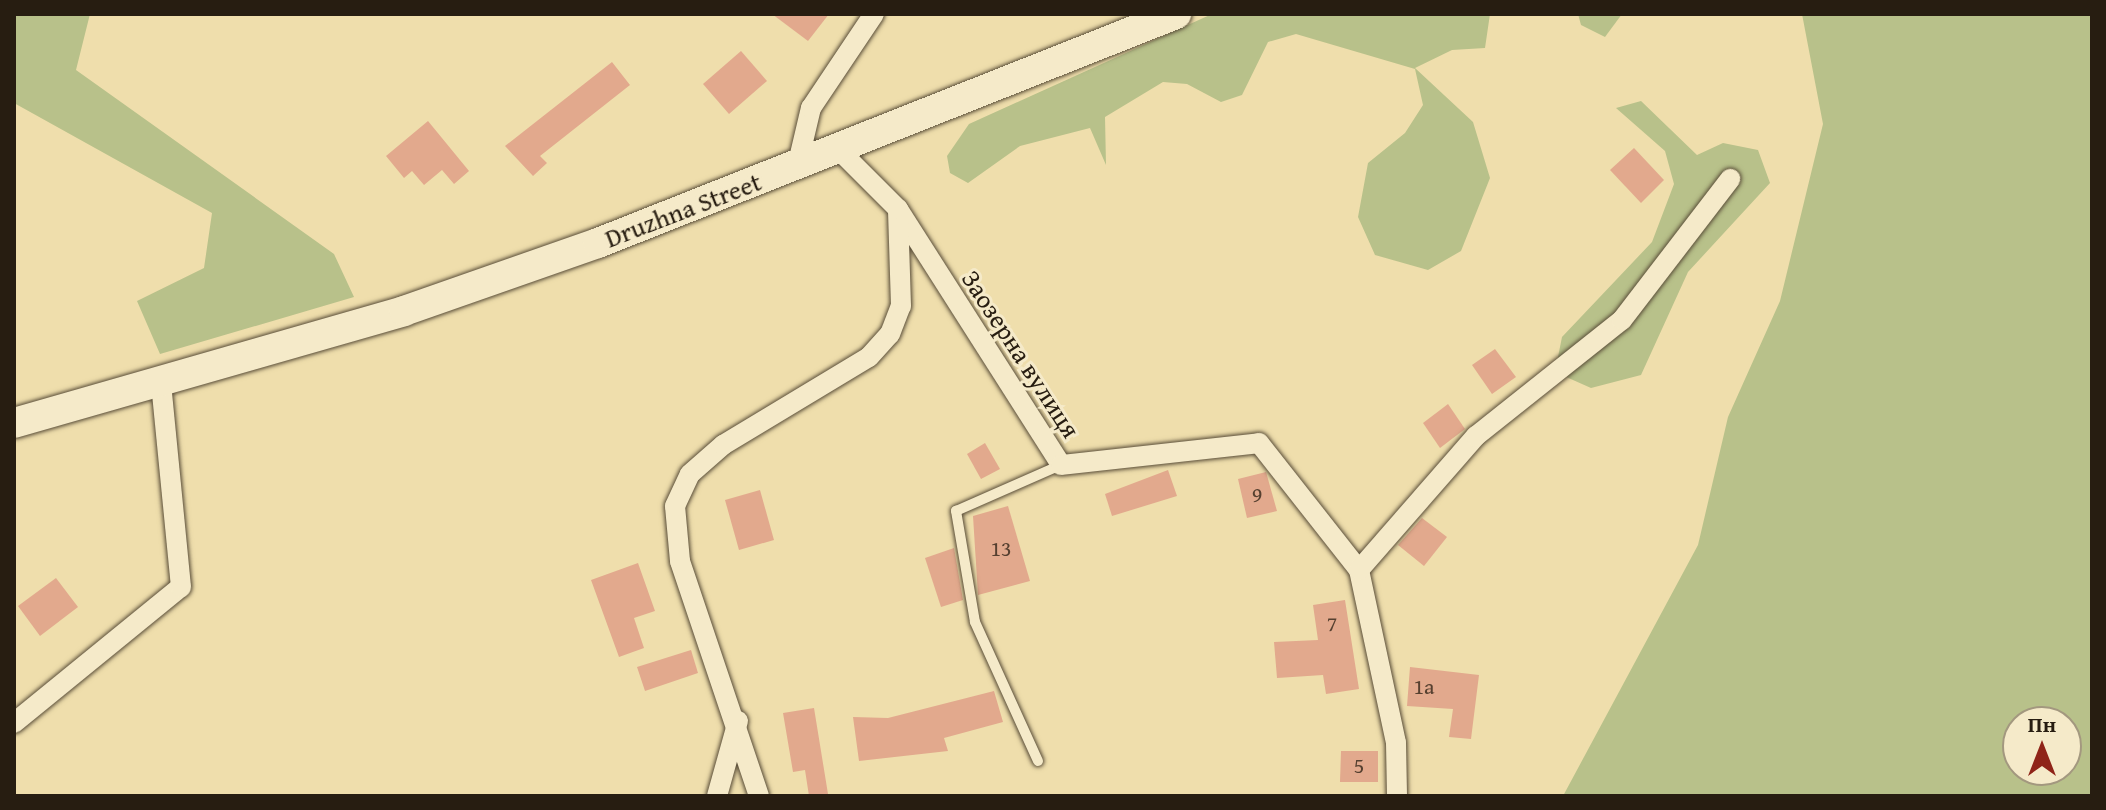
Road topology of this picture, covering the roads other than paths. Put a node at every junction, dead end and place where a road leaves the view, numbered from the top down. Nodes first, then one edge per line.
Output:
1 (874, 14) edge
2 (1176, 14) edge
3 (840, 151) junction
4 (797, 167) junction
5 (1730, 179) dead end
6 (898, 209) junction
7 (161, 382) junction
8 (14, 423) edge
9 (1061, 465) junction
10 (1359, 570) junction
11 (738, 721) junction
12 (14, 723) edge
13 (1038, 761) dead end
14 (717, 796) edge
15 (759, 796) edge
16 (1397, 796) edge

1 - 4 street, Druzhna Street
2 - 3 main road
3 - 4 main road
3 - 6 street, Заозерна вулиця
4 - 7 main road, Druzhna Street
5 - 10 street
6 - 9 street, Заозерна вулиця
6 - 11 street
7 - 8 main road, Druzhna Street
7 - 12 street
9 - 10 street, Заозерна вулиця
9 - 13 lane
10 - 16 street, Заозерна вулиця
11 - 14 street
11 - 15 street

